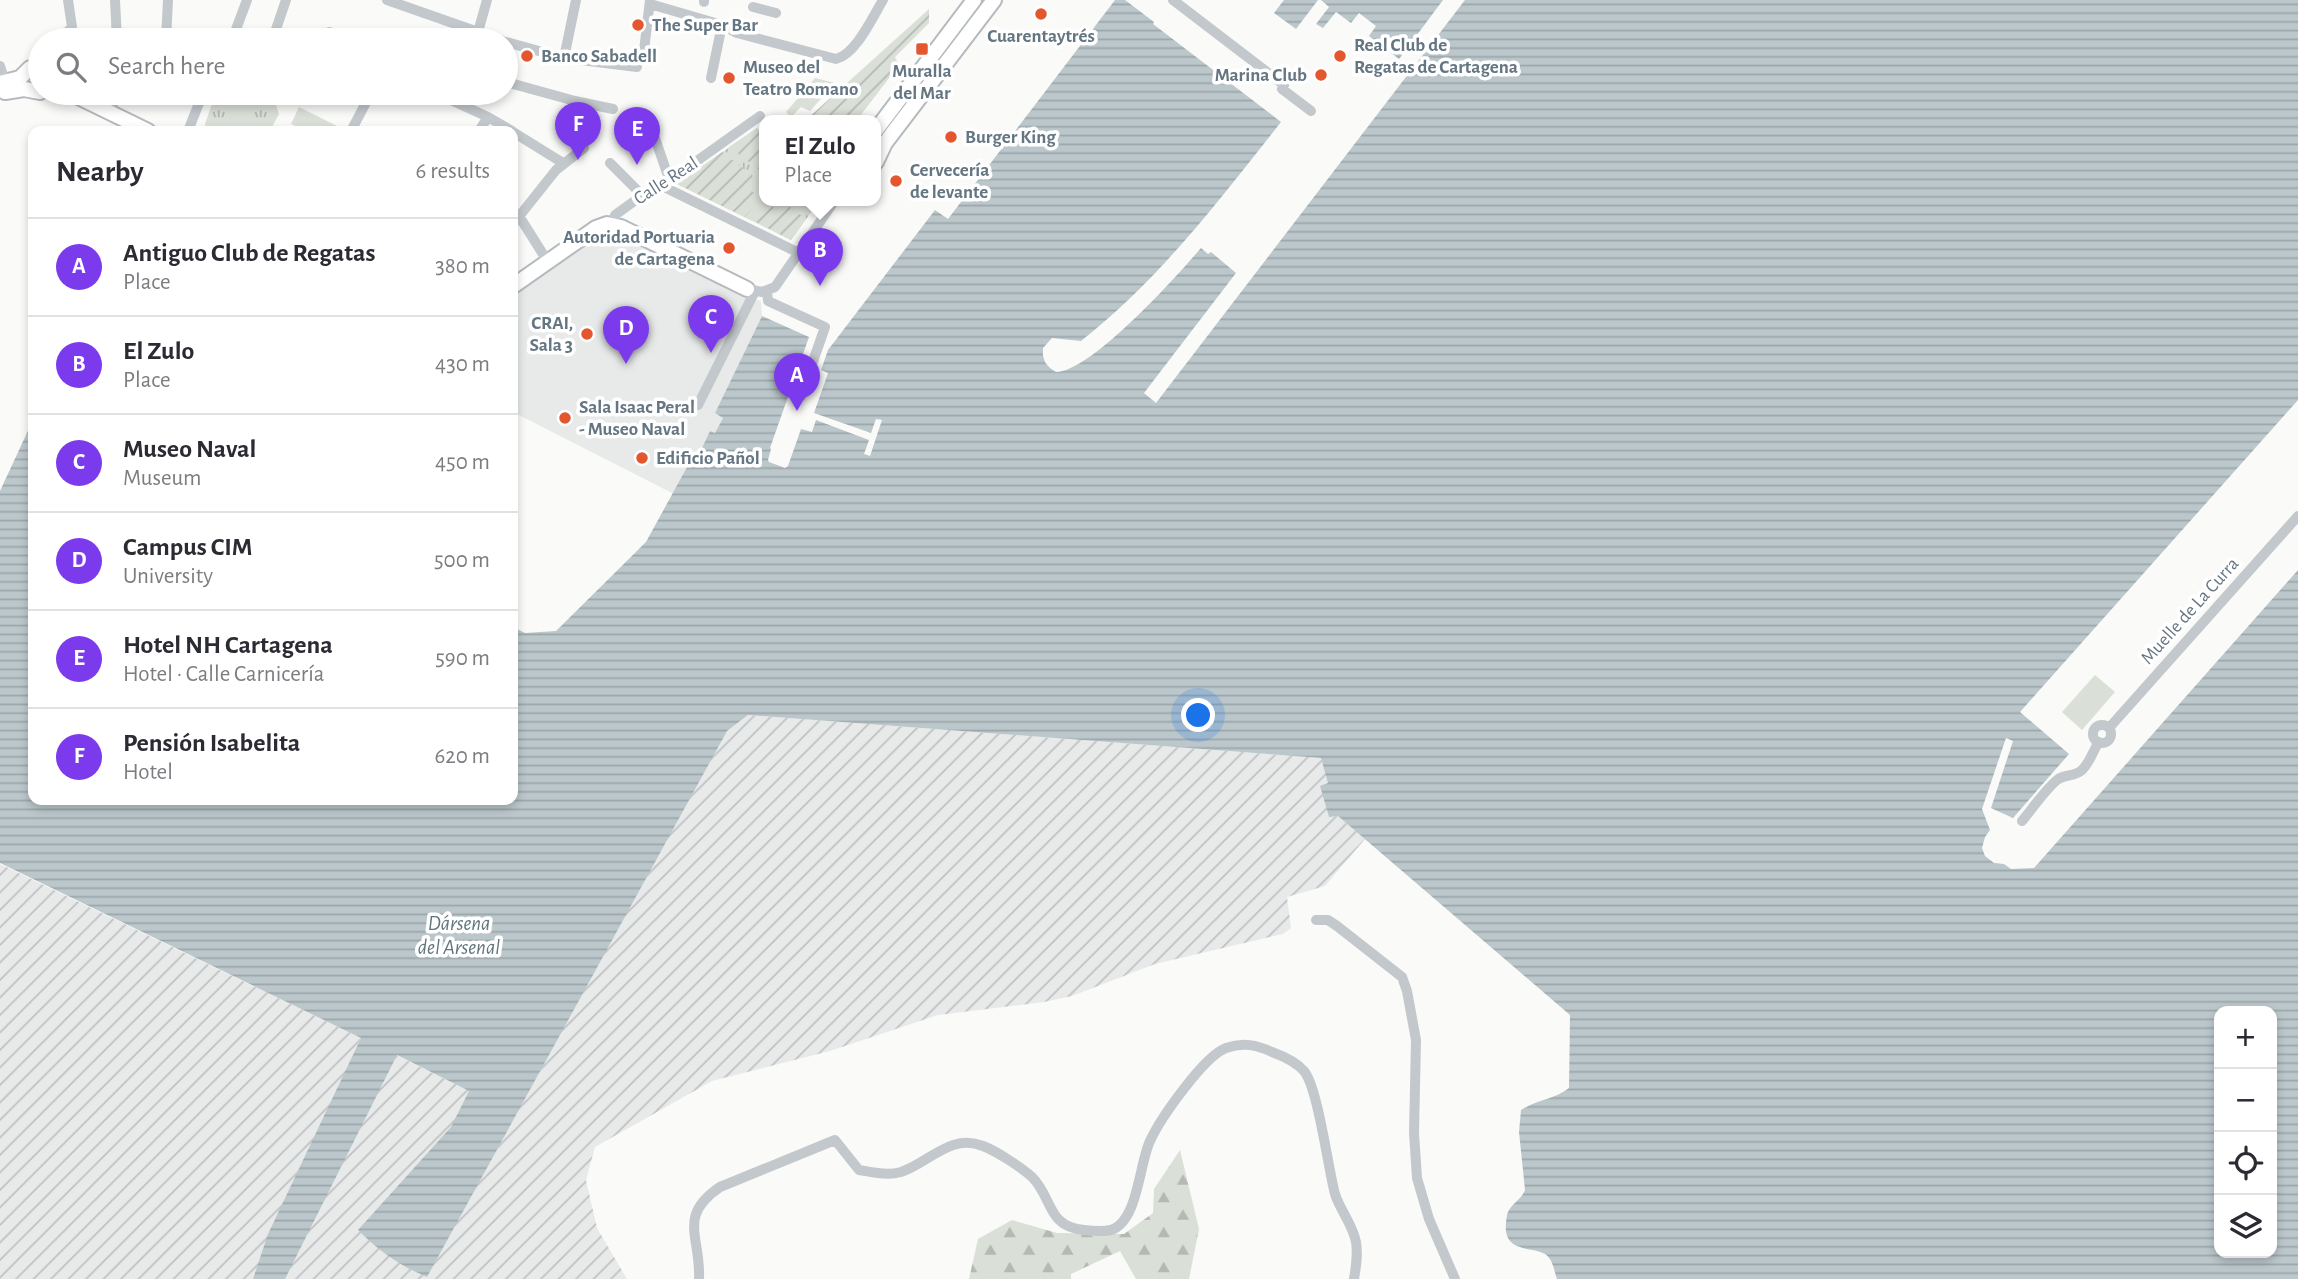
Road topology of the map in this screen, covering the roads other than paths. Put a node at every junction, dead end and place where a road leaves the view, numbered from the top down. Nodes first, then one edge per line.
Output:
1 (68, 0) edge
2 (115, 0) edge
3 (168, 0) edge
4 (247, 0) edge
5 (286, 0) edge
6 (387, 0) edge
7 (487, 0) edge
8 (576, 0) edge
9 (883, 0) edge
10 (974, 0) edge
11 (995, 0) edge
12 (1173, 0) edge
13 (650, 2) edge
14 (753, 7) dead end
15 (703, 8) edge
16 (776, 13) dead end
17 (722, 25) junction
18 (461, 27) joint
19 (71, 28) edge
20 (116, 28) edge
21 (167, 28) edge
22 (236, 28) edge
23 (276, 28) edge
24 (464, 28) edge
25 (479, 28) edge
26 (518, 45) edge
27 (564, 58) junction
28 (0, 66) edge
29 (28, 72) edge
30 (711, 78) dead end
31 (518, 85) edge
32 (2, 86) edge
33 (28, 90) edge
34 (80, 105) edge
35 (94, 105) edge
36 (113, 105) edge
37 (197, 105) edge
38 (365, 105) edge
39 (462, 105) edge
40 (613, 109) dead end
41 (1311, 111) dead end
42 (110, 113) junction
43 (759, 116) edge
44 (488, 117) junction
45 (881, 123) edge
46 (123, 126) edge
47 (137, 126) edge
48 (190, 126) edge
49 (354, 126) edge
50 (482, 126) edge
51 (502, 126) edge
52 (518, 136) edge
53 (655, 138) dead end
54 (584, 148) dead end
55 (881, 150) edge
56 (610, 163) dead end
57 (559, 166) junction
58 (663, 181) junction
59 (642, 195) junction
60 (831, 206) edge
61 (518, 217) edge
62 (518, 223) edge
63 (615, 225) junction
64 (799, 253) junction
65 (548, 262) junction
66 (518, 282) edge
67 (756, 290) junction
68 (801, 396) dead end
69 (698, 405) dead end
70 (2298, 516) edge
71 (2022, 821) dead end
72 (1316, 920) dead end
73 (699, 1279) edge
74 (1354, 1279) edge
75 (1455, 1279) edge

1 - 19 street
2 - 20 street
3 - 21 street
4 - 22 street
5 - 23 street
6 - 18 street
7 - 25 street
8 - 27 street
9 - 17 street
10 - 45 main road
11 - 55 main road
12 - 41 street
13 - 15 street
13 - 27 street
14 - 16 street
15 - 17 street
17 - 30 street
18 - 24 street
26 - 27 street
28 - 32 street
29 - 32 main road
31 - 40 street
32 - 33 main road
34 - 46 main road
35 - 42 main road
36 - 42 street
37 - 48 street
38 - 49 street
39 - 44 street
42 - 47 main road
43 - 58 street, Calle Real
44 - 50 street
44 - 51 street
52 - 57 street
53 - 58 street
54 - 57 street
56 - 59 street
57 - 61 street
58 - 59 street, Calle Real
58 - 64 street
59 - 63 street, Calle Real
60 - 64 street
62 - 65 street
63 - 65 main road
63 - 67 main road
64 - 67 street
65 - 66 main road
67 - 68 street
67 - 69 street
70 - 71 street, Muelle de La Curra
72 - 75 street
73 - 74 street

